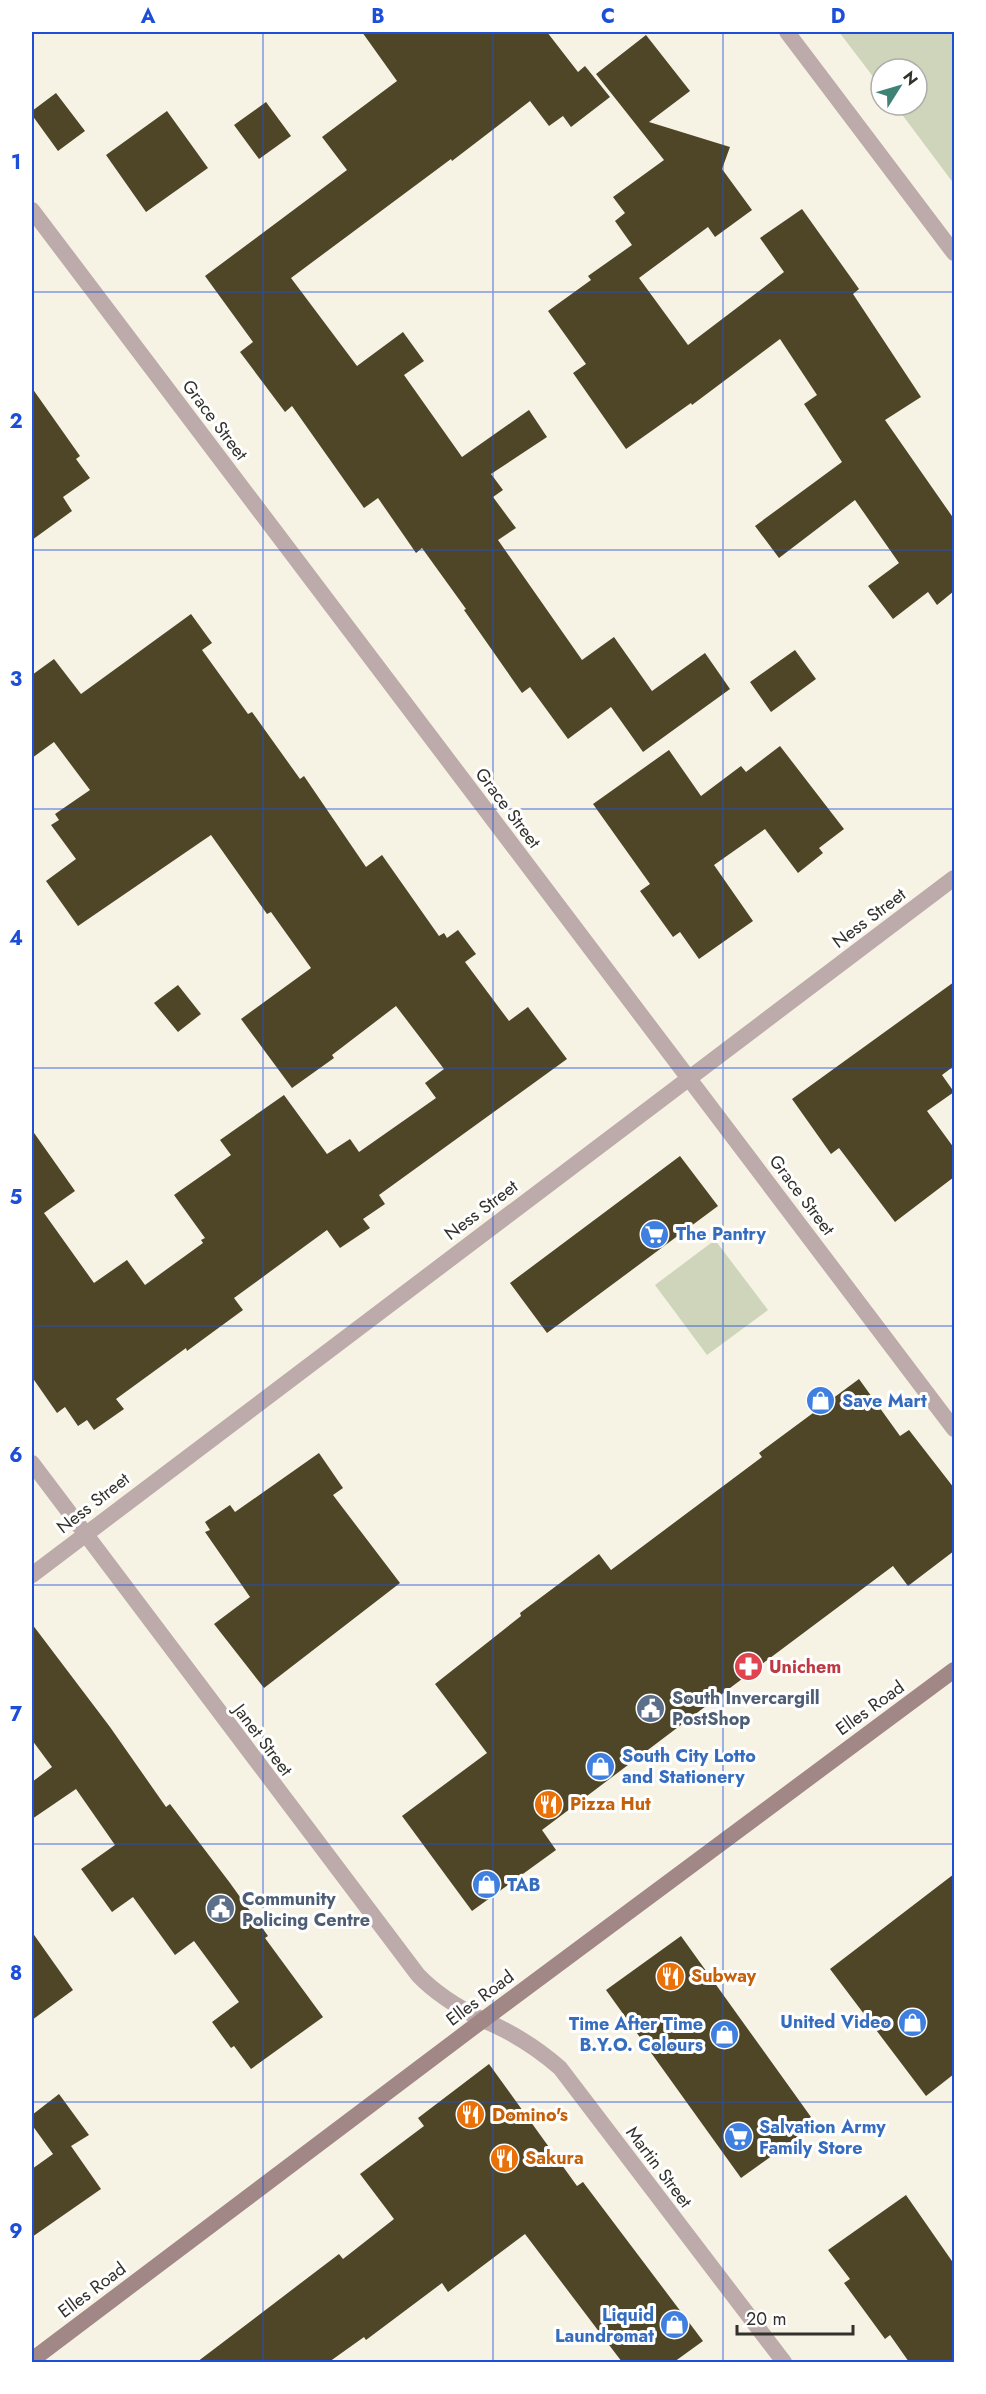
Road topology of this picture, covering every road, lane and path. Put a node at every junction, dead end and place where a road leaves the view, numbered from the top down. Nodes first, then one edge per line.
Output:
1 (787, 32) edge
2 (32, 210) edge
3 (954, 253) edge
4 (954, 878) edge
5 (688, 1079) junction
6 (954, 1429) edge
7 (32, 1463) edge
8 (85, 1535) junction
9 (32, 1575) edge
10 (954, 1670) edge
11 (483, 2020) junction
12 (32, 2360) edge
13 (784, 2362) edge

1 - 3 street
2 - 5 street, Grace Street
4 - 5 street, Ness Street
5 - 6 street, Grace Street
5 - 8 street, Ness Street
7 - 8 street, Janet Street
8 - 9 street, Ness Street
8 - 11 street, Janet Street
10 - 11 main road, Elles Road
11 - 12 main road, Elles Road
11 - 13 street, Martin Street

